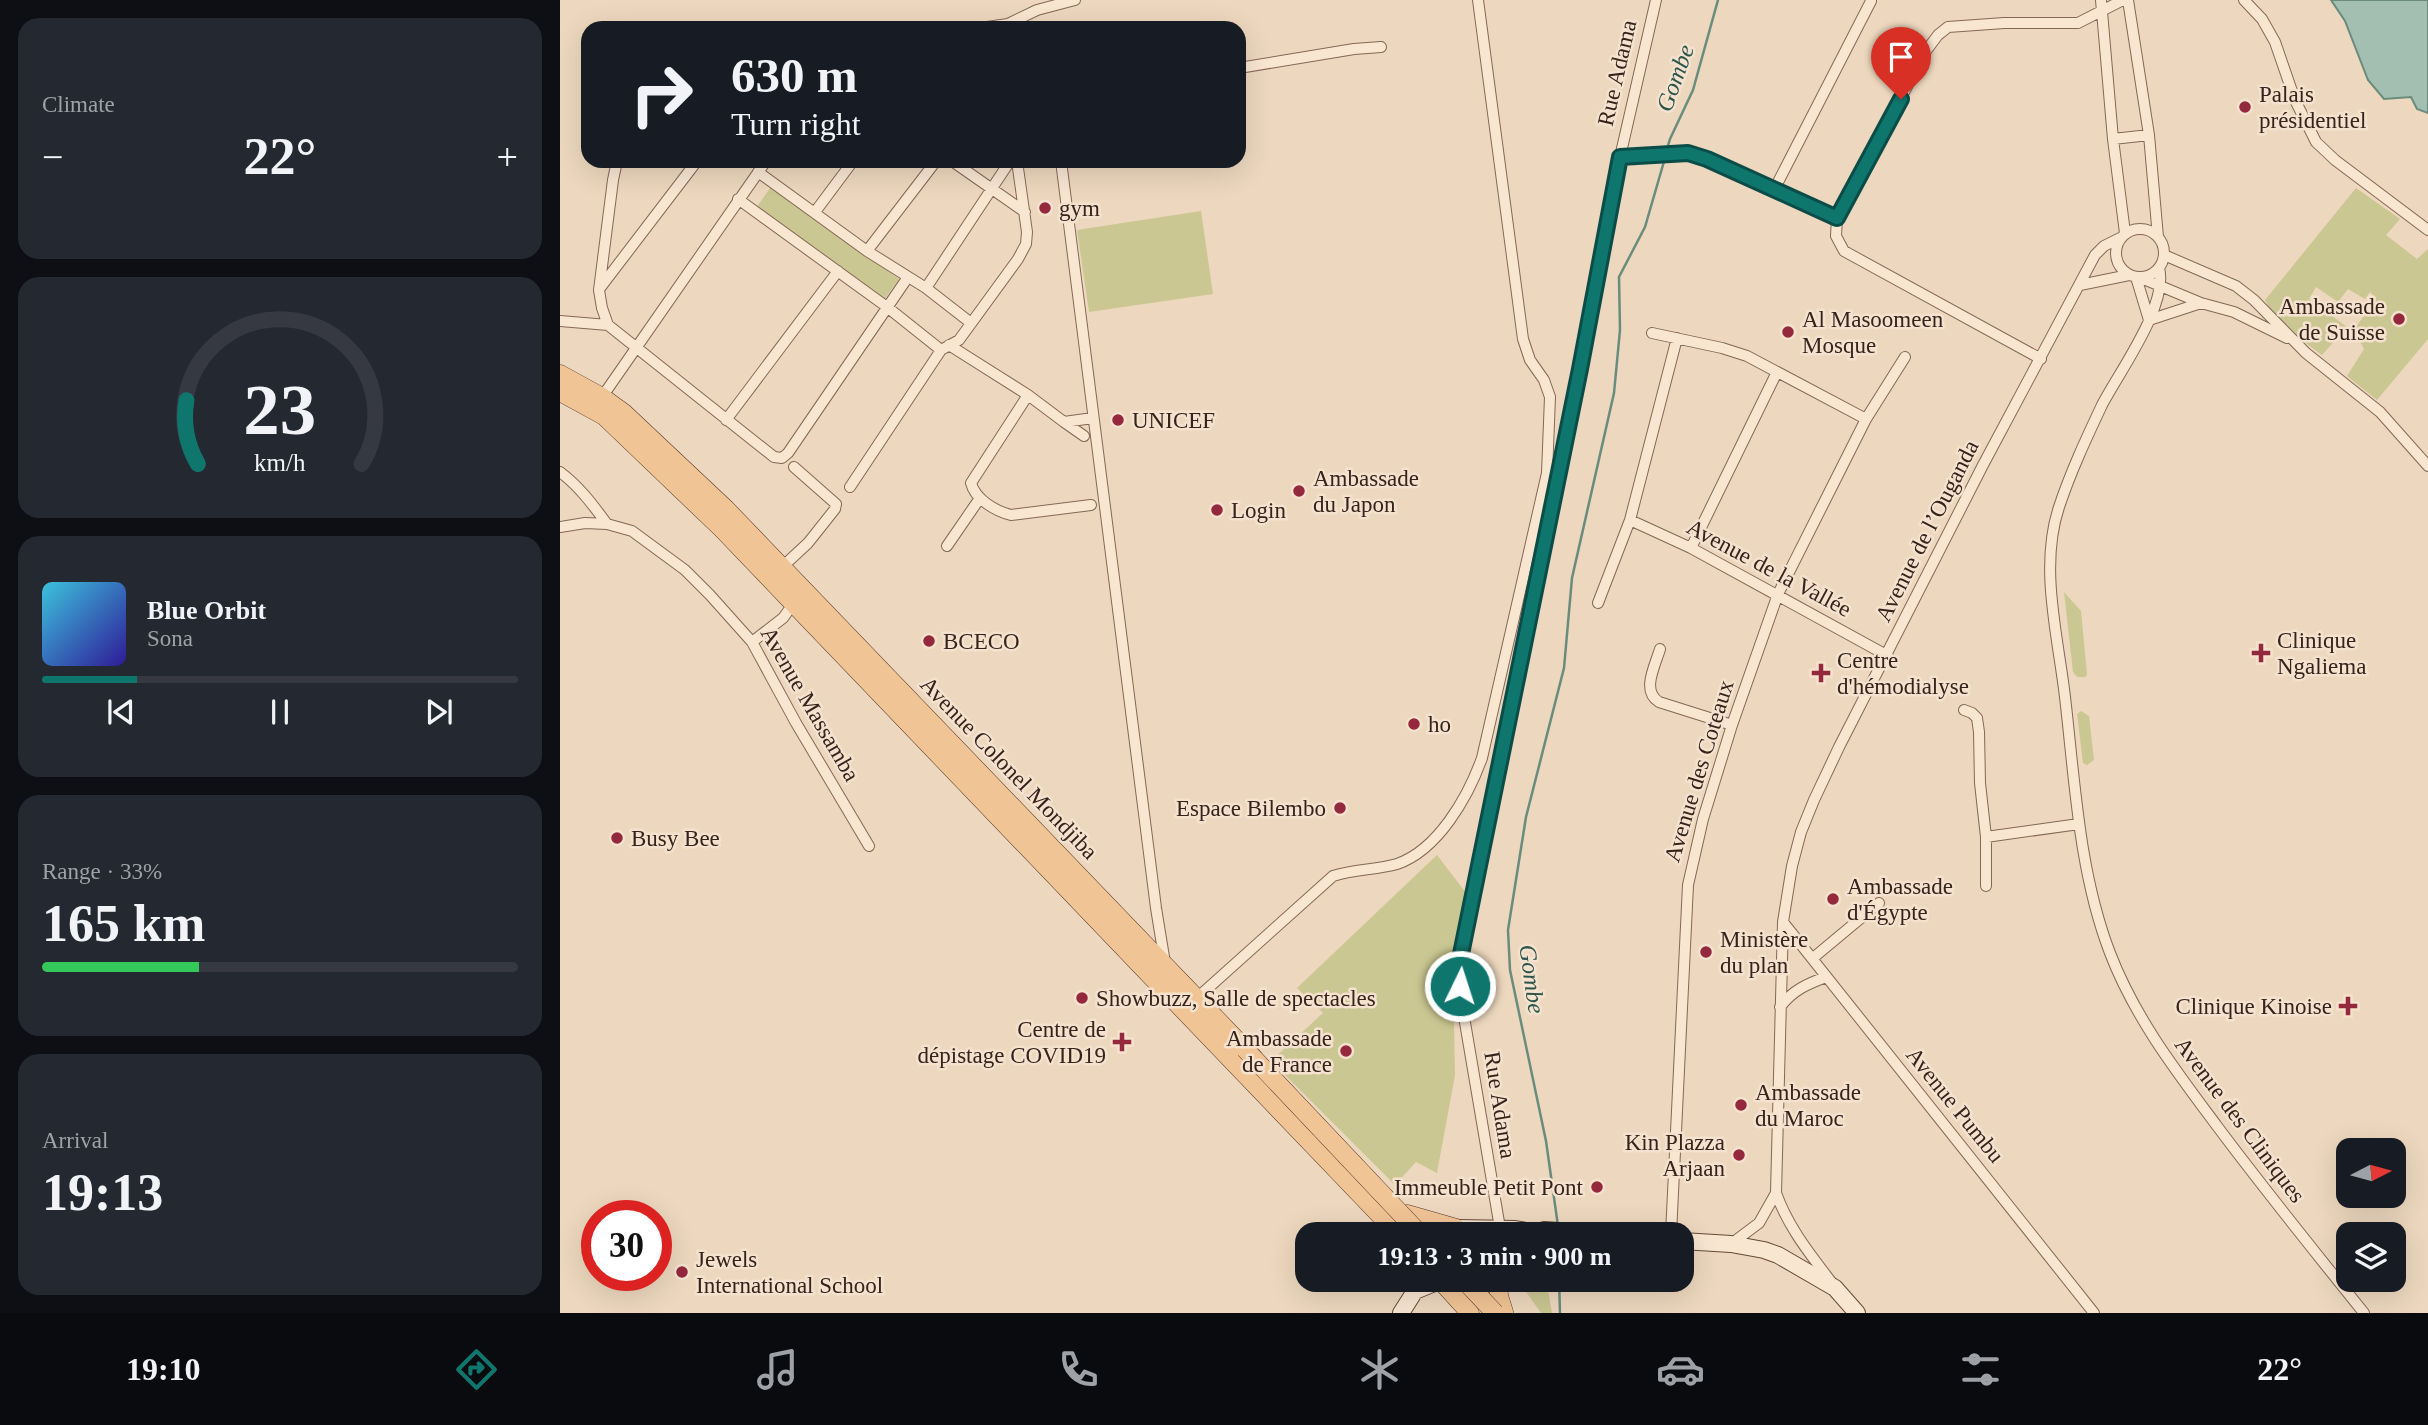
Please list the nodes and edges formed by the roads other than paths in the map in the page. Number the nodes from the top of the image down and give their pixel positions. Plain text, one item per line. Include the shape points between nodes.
1 (1075, 0) edge
2 (1478, 0) edge
3 (1656, 0) edge
4 (2126, 0) edge
5 (2244, 0) edge
6 (1871, 1) edge
7 (2102, 6) edge
8 (1014, 21) edge
9 (1381, 47) dead end
10 (1246, 67) edge
11 (2149, 135) junction
12 (2113, 139) junction
13 (1620, 157) junction
14 (616, 168) edge
15 (692, 168) edge
16 (761, 168) edge
17 (848, 168) edge
18 (931, 168) edge
19 (973, 168) edge
20 (1006, 168) edge
21 (1018, 168) edge
22 (1062, 168) edge
23 (758, 172) junction
24 (992, 189) junction
25 (1774, 190) junction
26 (738, 199) junction
27 (815, 212) junction
28 (1025, 212) junction
29 (1837, 218) junction
30 (2428, 229) edge
31 (2123, 236) junction
32 (2158, 237) junction
33 (867, 250) junction
34 (2164, 254) junction
35 (2159, 268) junction
36 (838, 271) junction
37 (908, 276) junction
38 (2135, 277) junction
39 (2080, 285) junction
40 (2160, 287) junction
41 (926, 288) junction
42 (599, 290) junction
43 (2202, 303) junction
44 (887, 307) junction
45 (2149, 320) junction
46 (560, 321) edge
47 (971, 323) junction
48 (608, 325) junction
49 (1652, 333) dead end
50 (1677, 338) junction
51 (2294, 342) junction
52 (638, 346) junction
53 (945, 348) junction
54 (1905, 356) dead end
55 (2041, 359) junction
56 (1777, 372) junction
57 (560, 374) edge
58 (560, 392) edge
59 (1028, 395) junction
60 (602, 397) junction
61 (1093, 418) junction
62 (1866, 419) junction
63 (726, 420) junction
64 (1064, 422) junction
65 (1084, 436) dead end
66 (2428, 466) edge
67 (794, 467) dead end
68 (560, 472) edge
69 (850, 487) dead end
70 (980, 498) junction
71 (1091, 505) dead end
72 (1630, 520) junction
73 (607, 524) junction
74 (560, 527) edge
75 (947, 546) dead end
76 (1691, 548) junction
77 (776, 573) junction
78 (1778, 594) junction
79 (794, 603) junction
80 (1598, 603) dead end
81 (752, 642) junction
82 (1660, 649) dead end
83 (1888, 656) junction
84 (870, 672) junction
85 (1964, 710) dead end
86 (1732, 725) junction
87 (2079, 824) junction
88 (1986, 837) junction
89 (869, 846) dead end
90 (1986, 886) dead end
91 (1879, 903) dead end
92 (1783, 922) junction
93 (1813, 958) junction
94 (1160, 972) junction
95 (1826, 977) junction
96 (1197, 998) junction
97 (1780, 1007) junction
98 (1239, 1054) junction
99 (1776, 1193) junction
100 (1387, 1222) edge
101 (1409, 1222) edge
102 (1499, 1222) edge
103 (1672, 1222) edge
104 (1694, 1242) edge
105 (1731, 1244) junction
106 (1835, 1288) junction
107 (1412, 1292) edge
108 (1452, 1292) edge
109 (1457, 1292) edge
110 (1482, 1292) edge
111 (1499, 1292) edge
112 (1465, 1308) edge
113 (1401, 1313) edge
114 (1481, 1313) edge
115 (1501, 1313) edge
116 (1857, 1313) edge
117 (2094, 1313) edge
118 (2364, 1313) edge

1 - 8 street
2 - 96 street via 1522,339 1544,380 1551,411 1546,473 1482,758 1471,789 1431,843 1398,863 1333,876
3 - 13 street, Rue Adama
4 - 7 street
4 - 11 street
5 - 30 street via 2275,42 2304,122 2316,142
6 - 25 street
7 - 12 street
7 - 29 street via 2078,23 1948,27 1938,35
9 - 10 street
11 - 12 street
11 - 32 street
12 - 31 street
13 - 25 street via 1688,153
13 - 102 street, Rue Adama via 1459,969
14 - 42 street
15 - 42 street
16 - 23 street
17 - 27 street
18 - 33 street
19 - 24 street
20 - 24 street
21 - 28 street
22 - 61 street
23 - 26 street
23 - 27 street
24 - 28 street
24 - 41 street
25 - 29 street
26 - 36 street
26 - 52 street
27 - 33 street
28 - 47 street via 1026,244
29 - 55 street via 1836,236 1844,251
31 - 32 street via 2142,229
31 - 38 street via 2116,259 2123,271
31 - 39 street, Avenue de l’Ouganda via 2095,255
32 - 34 street
33 - 37 street
34 - 35 street
34 - 51 street via 2236,286
35 - 38 street via 2151,275
35 - 40 street
36 - 44 street
36 - 63 street
37 - 41 street
37 - 44 street
38 - 39 street
38 - 40 street
38 - 45 street
39 - 55 street, Avenue de l’Ouganda
40 - 43 street
40 - 45 street, Avenue des Cliniques
41 - 47 street
42 - 48 street
43 - 45 street
43 - 51 street via 2234,312
44 - 53 street
44 - 63 street via 782,458 774,457
45 - 87 street, Avenue des Cliniques via 2073,465 2057,514 2051,591
46 - 48 street
47 - 53 street via 959,340
48 - 52 street
49 - 50 street
50 - 56 street via 1747,356
50 - 72 street
51 - 66 street via 2380,412
52 - 60 street
52 - 63 street
53 - 59 street
53 - 69 street
54 - 62 street, Avenue des Coteaux
55 - 83 street, Avenue de l’Ouganda
56 - 62 street
56 - 76 street
57 - 60 main road, Avenue Colonel Mondjiba
58 - 77 main road, Avenue Colonel Mondjiba via 618,429
59 - 64 street
59 - 70 street via 971,483
60 - 77 main road, Avenue Colonel Mondjiba via 642,428 726,509
61 - 64 street
61 - 94 street via 1156,908
62 - 78 street, Avenue des Coteaux
64 - 65 street
67 - 77 street via 836,504 808,543
68 - 73 street
70 - 71 street via 1005,513 1019,515
70 - 75 street
72 - 76 street, Avenue de la Vallée
72 - 80 street
73 - 74 street, Avenue Massamba
73 - 81 street, Avenue Massamba via 632,531 685,570
76 - 78 street, Avenue de la Vallée
77 - 79 main road, Avenue Colonel Mondjiba
77 - 84 main road, Avenue Colonel Mondjiba
78 - 83 street, Avenue de la Vallée
78 - 86 street, Avenue des Coteaux
79 - 81 street via 783,618
79 - 84 main road, Avenue Colonel Mondjiba
81 - 89 street, Avenue Massamba
82 - 86 street via 1649,690 1652,698
83 - 92 street, Avenue de l’Ouganda via 1814,800 1792,866
84 - 94 main road, Avenue Colonel Mondjiba
85 - 88 street via 1972,713 1978,724
86 - 103 street, Avenue des Coteaux via 1688,885
87 - 88 street
87 - 118 street, Avenue des Cliniques via 2111,955 2147,1029 2266,1192
88 - 90 street
91 - 93 street
92 - 93 street, Avenue Pumbu
92 - 97 street, Avenue de l’Ouganda
93 - 95 street, Avenue Pumbu
94 - 96 main road, Avenue Colonel Mondjiba
94 - 98 main road, Avenue Colonel Mondjiba
95 - 97 street via 1798,988
95 - 117 street, Avenue Pumbu
96 - 98 main road, Avenue Colonel Mondjiba
97 - 99 street, Avenue de l’Ouganda
98 - 100 main road, Avenue Colonel Mondjiba
98 - 101 main road, bridge
99 - 105 street, Avenue de l’Ouganda via 1759,1223
99 - 106 street, Avenue de l’Ouganda via 1801,1242
104 - 105 main road
105 - 106 main road via 1778,1255
106 - 116 main road
107 - 113 main road
108 - 112 main road
109 - 114 main road
110 - 115 main road, bridge
111 - 115 main road

